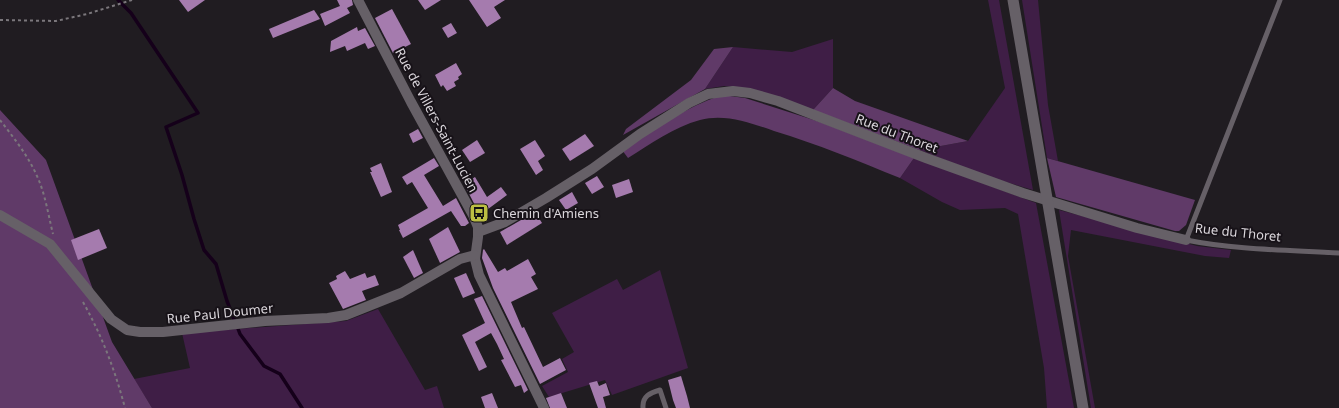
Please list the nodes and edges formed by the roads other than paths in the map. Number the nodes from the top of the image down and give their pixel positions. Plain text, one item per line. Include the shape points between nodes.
1 (358, 0) edge
2 (1007, 0) edge
3 (1013, 0) edge
4 (1017, 0) edge
5 (1280, 0) edge
6 (1020, 45) junction
7 (0, 214) edge
8 (478, 232) junction
9 (1186, 240) junction
10 (1339, 253) edge
11 (475, 255) junction
12 (544, 408) edge
13 (643, 408) edge
14 (666, 408) edge
15 (1083, 408) edge

1 - 8 street, Rue de Villers-Saint-Lucien via 471,210
2 - 6 main road
3 - 6 main road
4 - 6 main road
5 - 9 lane
6 - 15 main road
7 - 11 street, Rue Paul Doumer via 50,244 112,319 127,330 140,332 346,315 401,293 460,259
8 - 9 street, Rue du Thoret via 505,222 588,172 630,140 688,102 708,94 733,91 750,93 791,106 1023,193 1126,225
8 - 11 street, Rue de Villers-Saint-Lucien
9 - 10 lane, Rue du Thoret via 1245,248
11 - 12 street, Rue de Villers-Saint-Lucien via 479,275
13 - 14 lane via 642,402 646,395 660,390

